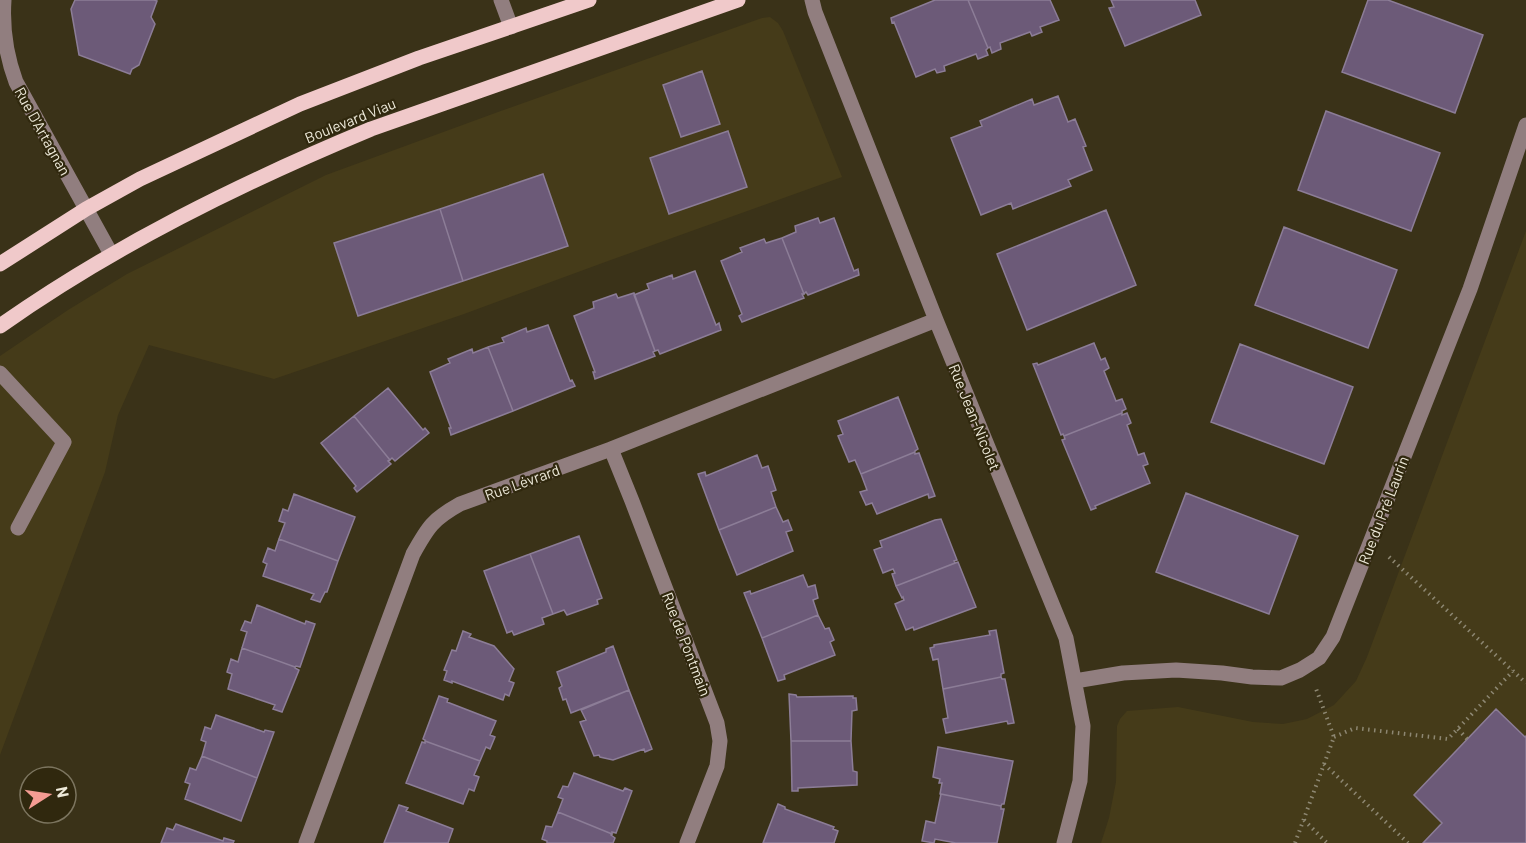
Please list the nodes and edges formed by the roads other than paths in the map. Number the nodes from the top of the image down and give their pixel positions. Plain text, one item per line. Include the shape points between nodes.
1 (4, 0) edge
2 (501, 0) edge
3 (589, 0) edge
4 (738, 0) edge
5 (812, 0) edge
6 (511, 27) junction
7 (1526, 125) edge
8 (86, 209) junction
9 (111, 254) junction
10 (0, 264) edge
11 (936, 320) junction
12 (0, 326) edge
13 (0, 373) edge
14 (611, 449) junction
15 (18, 528) dead end
16 (1075, 681) junction
17 (306, 843) edge
18 (687, 843) edge
19 (1064, 843) edge

1 - 8 street, Rue D'Artagnan via 9,65
2 - 6 street
3 - 6 main road
4 - 9 main road, Boulevard Viau via 371,129 235,189
5 - 11 street, Rue Jean-Nicolet
6 - 8 main road via 300,104 140,179
7 - 16 street, Rue du Pré Laurin via 1470,289 1333,637 1319,658 1281,678 1176,670
8 - 9 street, Rue D'Artagnan
8 - 10 main road
9 - 12 main road, Boulevard Viau
11 - 14 street, Rue Lévrard
11 - 16 street, Rue Jean-Nicolet via 1066,638
13 - 15 street via 64,442
14 - 17 street, Rue Lévrard via 460,504 440,515 425,532 413,554
14 - 18 street, Rue de Pontmain via 717,723 717,766
16 - 19 street, Rue Jean-Nicolet via 1083,726 1080,781

